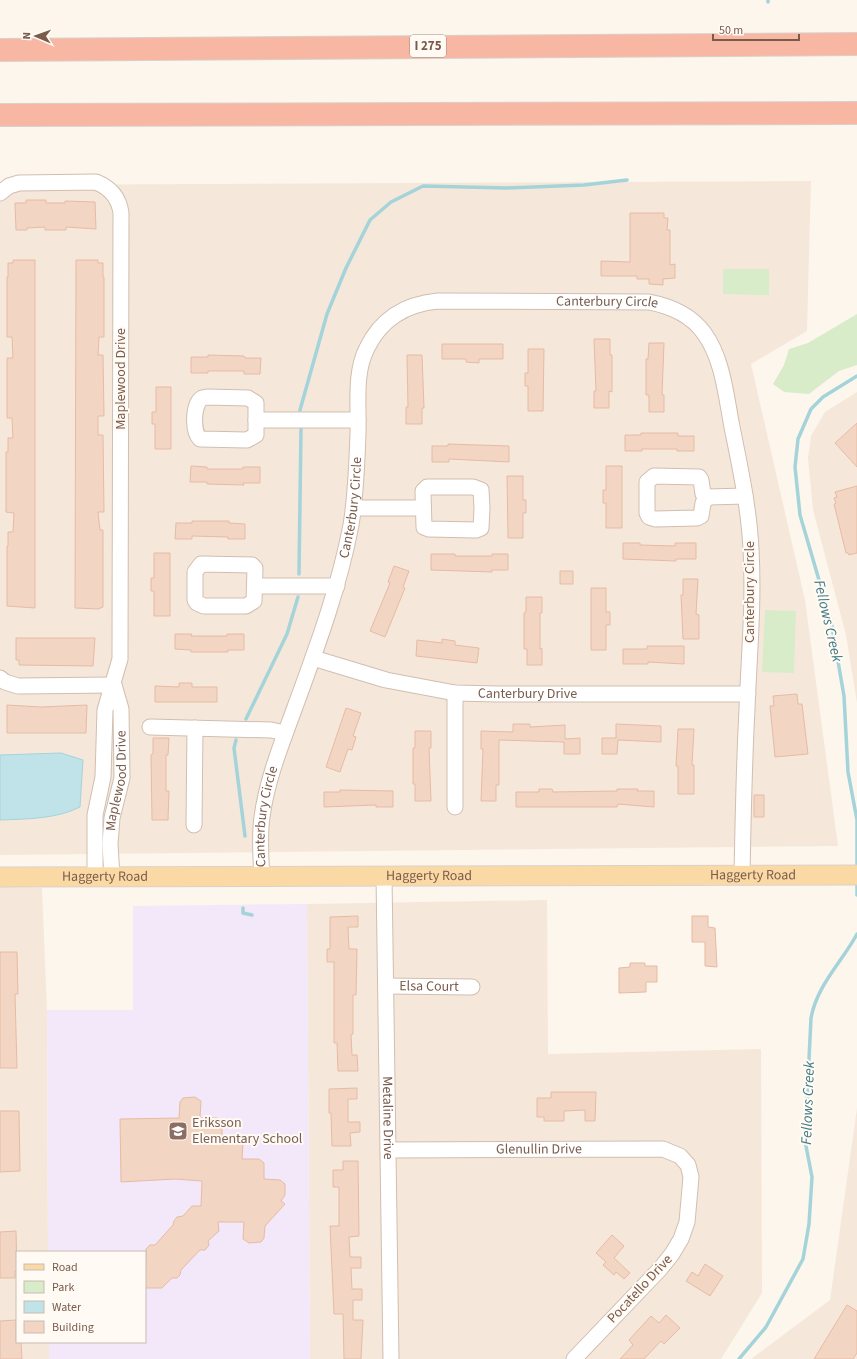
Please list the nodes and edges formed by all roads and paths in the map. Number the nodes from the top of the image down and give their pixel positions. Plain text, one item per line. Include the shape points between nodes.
1 (857, 44) edge
2 (0, 50) edge
3 (857, 113) edge
4 (0, 115) edge
5 (0, 193) edge
6 (256, 420) junction
7 (358, 420) junction
8 (745, 496) junction
9 (708, 497) dead end
10 (354, 508) junction
11 (422, 508) junction
12 (255, 586) junction
13 (337, 586) junction
14 (313, 658) junction
15 (0, 678) edge
16 (114, 685) junction
17 (455, 693) junction
18 (748, 694) junction
19 (150, 727) dead end
20 (194, 728) junction
21 (286, 733) junction
22 (455, 807) dead end
23 (194, 825) dead end
24 (857, 875) edge
25 (384, 876) junction
26 (742, 876) junction
27 (0, 877) edge
28 (103, 877) junction
29 (262, 878) junction
30 (386, 986) junction
31 (472, 987) dead end
32 (388, 1150) junction
33 (685, 1162) joint
34 (391, 1359) edge
35 (574, 1359) edge

1 - 2 highway, I 275
3 - 4 highway
5 - 16 street, Maplewood Drive via 9,186 19,183 96,182 109,189 120,204 120,659
6 - 6 street via 256,403 248,398 202,398 196,405 196,431 200,439 253,439 256,436
6 - 7 street
7 - 8 street, Canterbury Circle via 359,375 363,357 380,327 406,308 438,301 661,304 694,323 703,332 715,352
7 - 10 street, Canterbury Circle
8 - 9 street
8 - 18 street, Canterbury Circle via 752,582
10 - 11 street
10 - 13 street, Canterbury Circle
11 - 11 street via 423,491 427,487 473,487 482,492 481,528 427,528 422,523
12 - 12 street via 255,568 248,564 201,564 195,572 195,600 200,605 246,606 254,601
12 - 13 street
13 - 14 street, Canterbury Circle
14 - 17 street, Canterbury Drive via 386,680
14 - 21 street, Canterbury Circle
15 - 16 street via 18,686
16 - 28 street, Maplewood Drive via 121,710 122,778 112,818
17 - 18 street, Canterbury Drive
17 - 22 street
18 - 26 street, Canterbury Circle
19 - 20 street
20 - 21 street via 271,730
20 - 23 street
21 - 29 street, Canterbury Circle via 268,786 261,819
24 - 26 main road, Haggerty Road
25 - 26 main road, Haggerty Road
25 - 29 main road, Haggerty Road
25 - 30 street, Metaline Drive
27 - 28 main road, Haggerty Road
28 - 29 main road, Haggerty Road
30 - 31 street, Elsa Court
30 - 32 street, Metaline Drive
32 - 33 street, Glenullin Drive via 663,1150 674,1153
32 - 34 street, Metaline Drive
33 - 35 street, Pocatello Drive via 691,1177 689,1208 681,1239 660,1269

